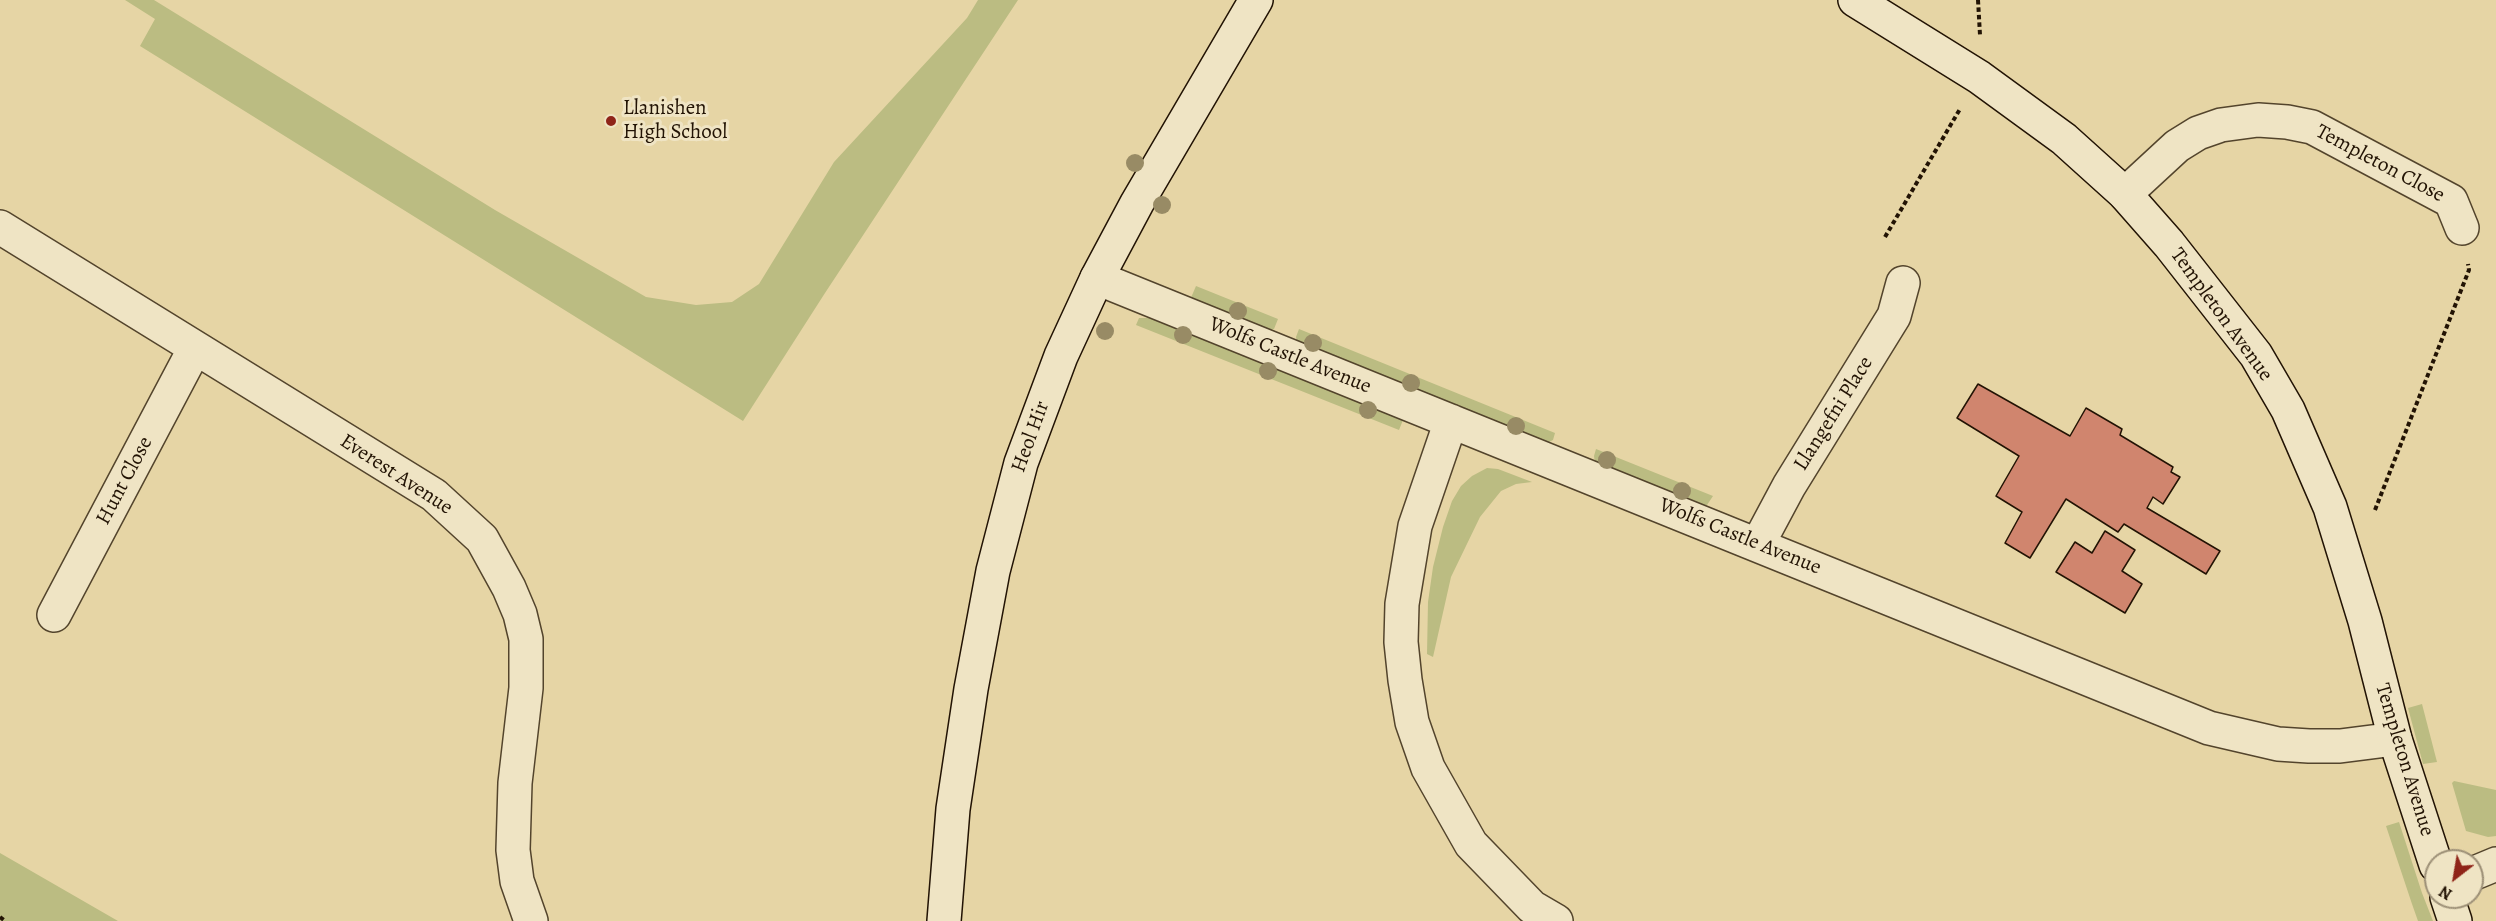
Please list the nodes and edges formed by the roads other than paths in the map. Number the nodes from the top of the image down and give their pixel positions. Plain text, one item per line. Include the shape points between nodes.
1 (1256, 0) edge
2 (1856, 0) edge
3 (2125, 194) junction
4 (0, 227) edge
5 (2462, 228) road end
6 (1097, 278) junction
7 (1903, 283) dead end
8 (195, 348) junction
9 (1451, 421) junction
10 (1758, 544) junction
11 (54, 615) dead end
12 (2395, 740) junction
13 (2431, 849) edge
14 (531, 921) edge
15 (944, 921) edge
16 (1556, 921) edge

1 - 6 street, Heol Hir
2 - 3 street, Templeton Avenue via 1979,77 2056,133
3 - 5 street, Templeton Close via 2177,146 2198,133 2258,120 2287,122 2312,127 2451,201
3 - 12 street, Templeton Avenue via 2224,312 2256,355 2288,410 2330,507 2365,621
4 - 8 street, Everest Avenue
6 - 9 street, Wolfs Castle Avenue
6 - 15 street, Heol Hir via 1061,356 1008,507 962,743
7 - 10 street, Llangefni Place via 1894,316 1789,486
8 - 11 street, Hunt Close
8 - 14 street, Everest Avenue via 434,495 482,539 496,562 520,614 526,639 526,688 513,804 513,850 517,881
9 - 10 street, Wolfs Castle Avenue
9 - 16 street via 1415,526 1402,604 1401,642 1412,722 1428,768 1471,844 1532,907
10 - 12 street, Wolfs Castle Avenue via 2209,728 2278,744 2309,746
12 - 13 street, Templeton Avenue

